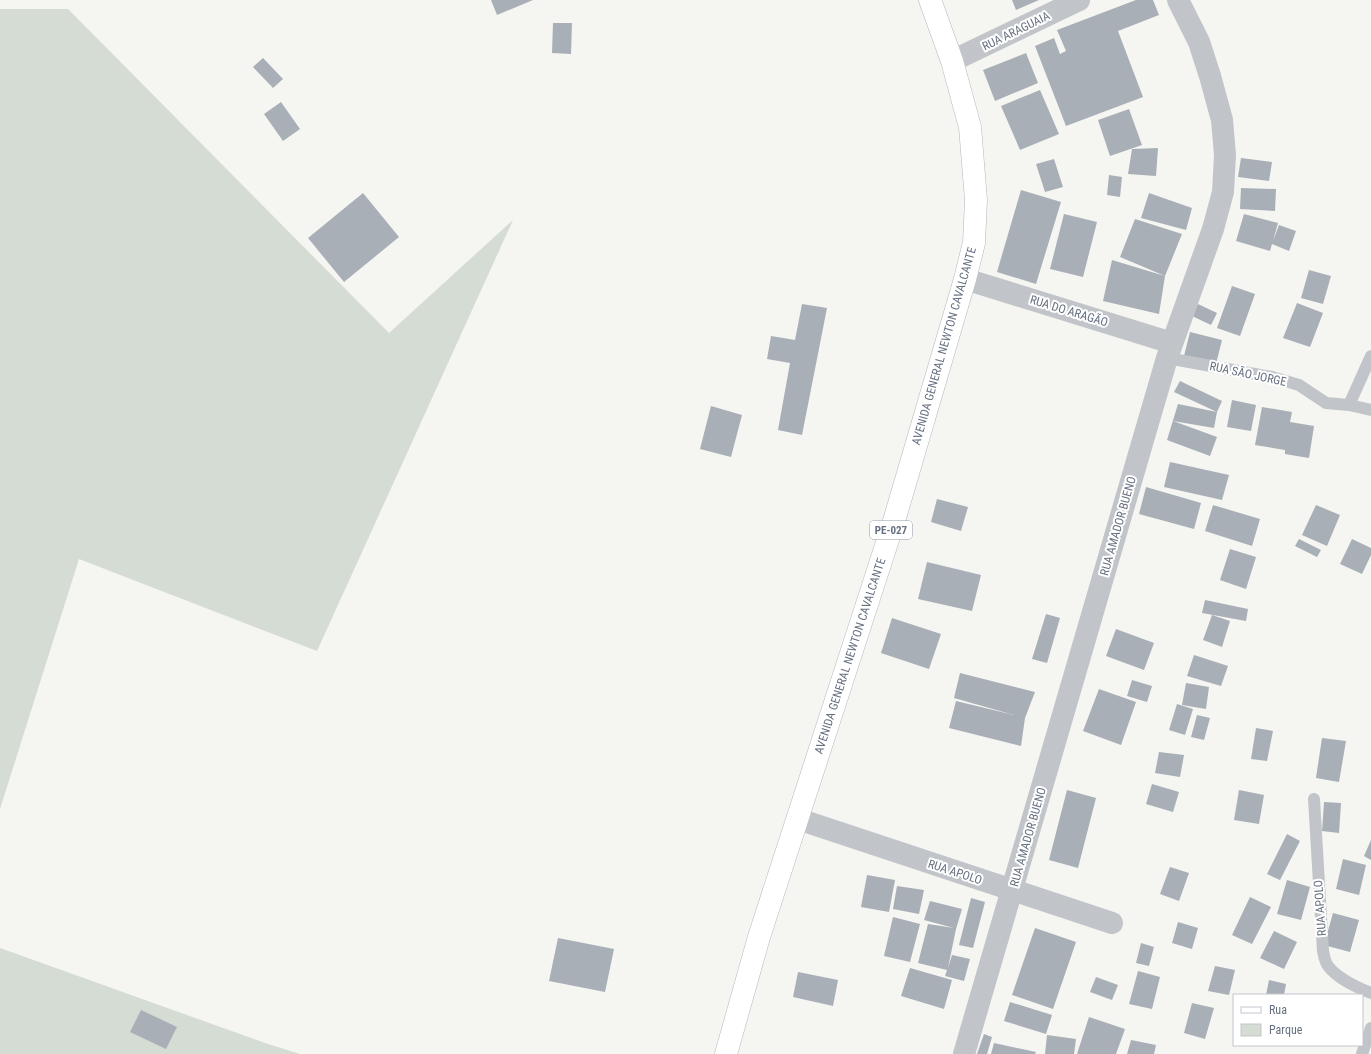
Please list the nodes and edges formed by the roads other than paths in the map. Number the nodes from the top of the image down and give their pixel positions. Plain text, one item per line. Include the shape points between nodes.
1 (930, 0) edge
2 (1079, 0) edge
3 (1178, 0) edge
4 (952, 61) junction
5 (965, 279) junction
6 (1170, 351) junction
7 (1371, 356) edge
8 (1349, 405) junction
9 (1371, 410) edge
10 (1314, 799) dead end
11 (798, 820) junction
12 (1012, 891) junction
13 (1112, 923) dead end
14 (1370, 989) edge
15 (1371, 1028) edge
16 (726, 1054) edge
17 (964, 1054) edge
18 (1362, 1054) edge

1 - 4 main road, AVENIDA GENERAL NEWTON CAVALCANTE / PE-027
2 - 4 street, RUA ARAGUAIA
3 - 6 street, RUA AMADOR BUENO via 1199,42 1210,76 1222,120 1225,155 1223,192 1213,229
4 - 5 main road, AVENIDA GENERAL NEWTON CAVALCANTE / PE-027 via 970,127 975,176 974,243
5 - 6 street, RUA DO ARAGÃO
5 - 11 main road, AVENIDA GENERAL NEWTON CAVALCANTE / PE-027 via 894,522
6 - 8 lane, RUA SÃO JORGE via 1299,386 1326,403
6 - 12 street, RUA AMADOR BUENO
7 - 8 lane
8 - 9 lane, RUA SÃO JORGE
10 - 14 lane, RUA APOLO via 1323,951 1327,964 1336,975 1351,984
11 - 12 street, RUA APOLO
11 - 16 main road, AVENIDA GENERAL NEWTON CAVALCANTE / PE-027 via 759,937
12 - 13 street, RUA APOLO
12 - 17 street, RUA AMADOR BUENO
15 - 18 lane

